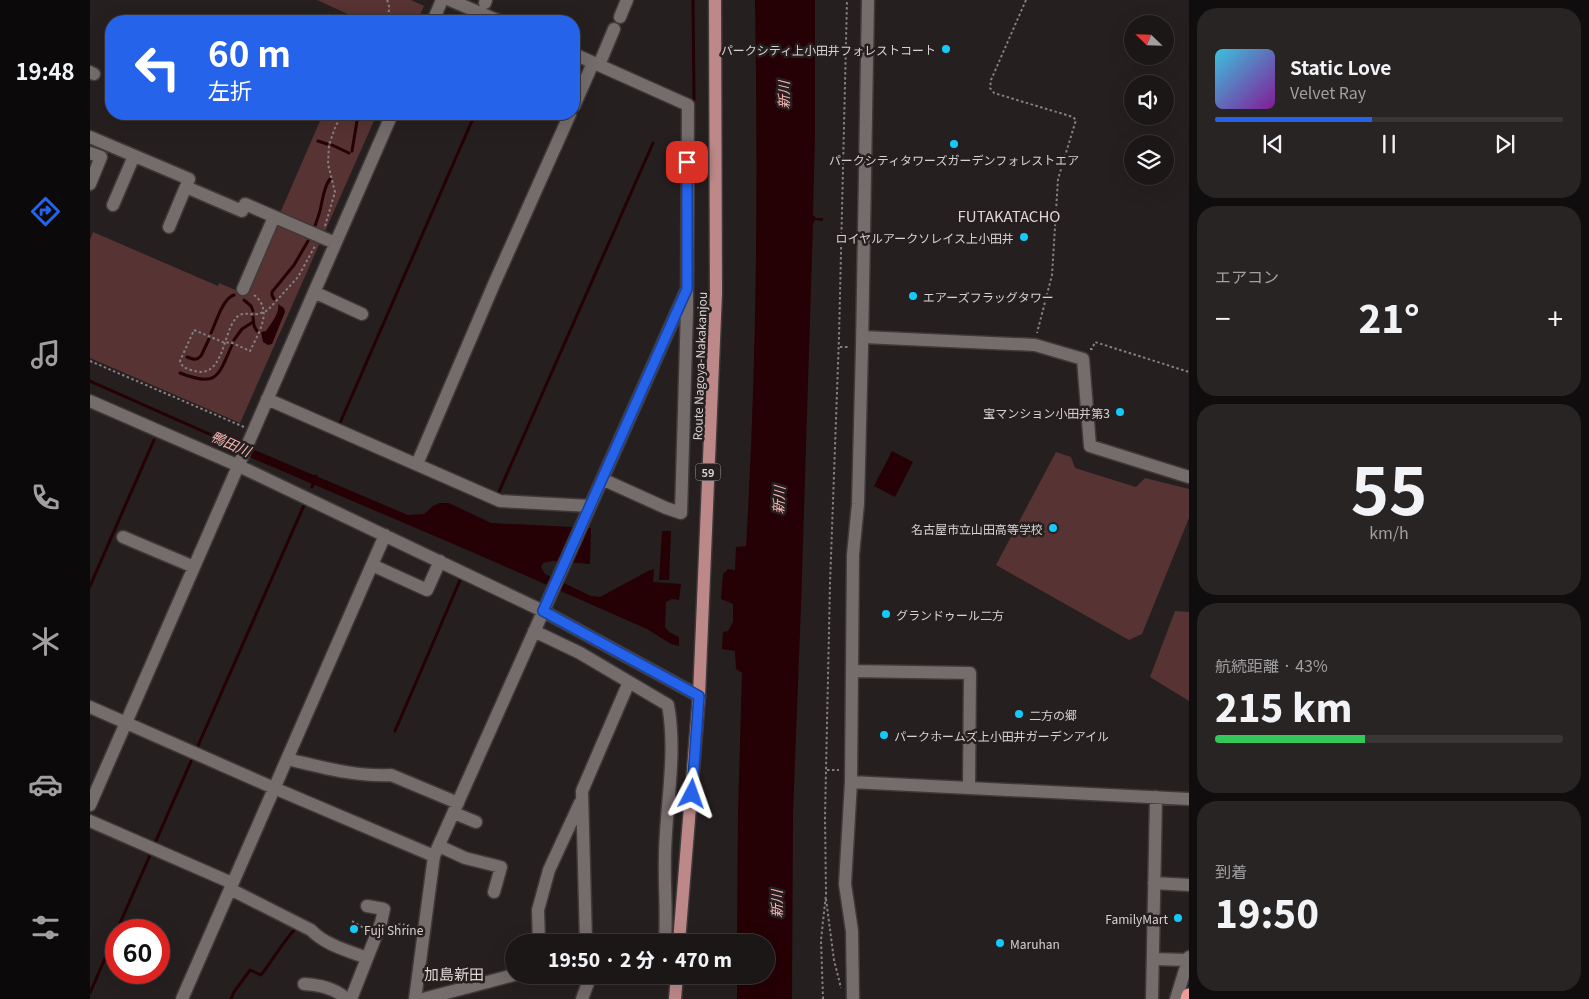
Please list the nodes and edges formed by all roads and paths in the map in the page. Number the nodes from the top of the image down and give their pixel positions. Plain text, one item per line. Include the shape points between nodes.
1 (387, 0) edge
2 (442, 0) edge
3 (450, 0) edge
4 (627, 0) edge
5 (715, 0) edge
6 (847, 0) edge
7 (868, 0) edge
8 (1026, 0) edge
9 (388, 15) edge
10 (436, 15) edge
11 (485, 15) edge
12 (620, 17) dead end
13 (614, 29) dead end
14 (580, 57) edge
15 (596, 64) junction
16 (580, 95) edge
17 (389, 120) edge
18 (567, 120) edge
19 (90, 137) edge
20 (90, 152) edge
21 (134, 156) junction
22 (90, 184) edge
23 (186, 187) junction
24 (113, 205) dead end
25 (274, 217) junction
26 (169, 227) dead end
27 (335, 243) junction
28 (243, 289) joint
29 (687, 289) junction
30 (314, 292) junction
31 (362, 314) dead end
32 (863, 338) junction
33 (225, 343) junction
34 (1035, 344) junction
35 (1084, 347) dead end
36 (90, 361) edge
37 (1189, 372) edge
38 (267, 399) junction
39 (90, 400) edge
40 (252, 434) junction
41 (241, 462) junction
42 (417, 464) junction
43 (1189, 477) edge
44 (602, 479) junction
45 (588, 511) junction
46 (385, 535) junction
47 (123, 537) dead end
48 (440, 561) junction
49 (372, 566) junction
50 (194, 568) junction
51 (543, 611) junction
52 (534, 632) junction
53 (852, 672) junction
54 (630, 682) junction
55 (699, 696) junction
56 (90, 707) edge
57 (126, 723) junction
58 (287, 759) junction
59 (851, 782) junction
60 (274, 788) junction
61 (969, 788) junction
62 (1156, 797) junction
63 (1189, 799) edge
64 (582, 800) junction
65 (90, 805) edge
66 (456, 808) junction
67 (90, 821) edge
68 (476, 822) dead end
69 (437, 851) junction
70 (1154, 883) junction
71 (1189, 885) edge
72 (231, 886) junction
73 (494, 892) dead end
74 (826, 894) junction
75 (367, 906) dead end
76 (382, 918) junction
77 (352, 921) dead end
78 (425, 926) junction
79 (364, 928) dead end
80 (539, 934) edge
81 (586, 934) edge
82 (665, 934) edge
83 (680, 934) edge
84 (367, 958) junction
85 (1189, 958) edge
86 (1153, 959) junction
87 (505, 977) edge
88 (304, 984) dead end
89 (588, 984) edge
90 (676, 984) edge
91 (841, 991) dead end
92 (182, 999) edge
93 (349, 999) edge
94 (415, 999) edge
95 (423, 999) edge
96 (582, 999) edge
97 (675, 999) edge
98 (823, 999) edge
99 (853, 999) edge
100 (1152, 999) edge
101 (1176, 999) edge

1 - 9 path via 390,9
2 - 10 street
3 - 11 street
4 - 12 street
5 - 55 main road, Route Nagoya-Nakakanjou / 59 via 716,293
6 - 74 path via 830,593
7 - 32 street
8 - 34 path via 990,88 1076,120 1058,179 1052,275
13 - 15 street
14 - 15 street
15 - 16 street
15 - 29 street via 688,105
17 - 27 street
18 - 42 street
19 - 21 street
20 - 22 street via 101,157
21 - 23 street via 189,179
21 - 24 street
23 - 25 street via 242,212 245,204
23 - 26 street
25 - 27 street
25 - 28 street
27 - 30 street
28 - 33 path via 261,301 264,321 250,351
29 - 44 street
29 - 44 street via 681,513
30 - 31 street
30 - 38 street
32 - 34 street
32 - 53 street via 858,504 853,555
33 - 33 path via 217,362 208,370 197,372 181,364 194,330
34 - 43 street via 1083,359 1090,446
35 - 37 path via 1092,349 1095,342
36 - 40 path
38 - 40 street
38 - 42 street
39 - 41 street
40 - 41 street
41 - 46 street
41 - 50 street
42 - 45 street via 500,501
44 - 45 street
45 - 51 street
46 - 48 street
46 - 49 street
47 - 50 street
48 - 49 street via 427,590
48 - 51 street
49 - 58 street
50 - 57 street
51 - 52 street
51 - 55 street
52 - 54 street via 580,653
52 - 66 street
53 - 59 street
53 - 61 street via 970,673
54 - 64 street via 582,790
54 - 82 street via 668,705 672,726 665,853
55 - 83 main road, Route Nagoya-Nakakanjou / 59
56 - 57 street
57 - 60 street
57 - 65 street
58 - 60 street
58 - 66 street via 333,770 391,775
59 - 61 street
59 - 99 street via 845,884 852,931
60 - 69 street
60 - 72 street
61 - 62 street
62 - 63 street
62 - 70 street
64 - 80 street via 549,870 538,910
64 - 81 street
66 - 68 street
66 - 69 street
67 - 72 street
69 - 73 street via 501,867
69 - 78 street
70 - 71 street
70 - 86 street
72 - 84 street via 315,935
72 - 92 street
74 - 91 path
74 - 98 path via 821,940
75 - 76 street via 384,909
76 - 78 path
76 - 84 street
77 - 79 path
78 - 94 street
84 - 93 street
85 - 86 street
85 - 101 street
86 - 100 street
87 - 95 street
88 - 93 street via 322,986
89 - 96 street
90 - 97 main road

